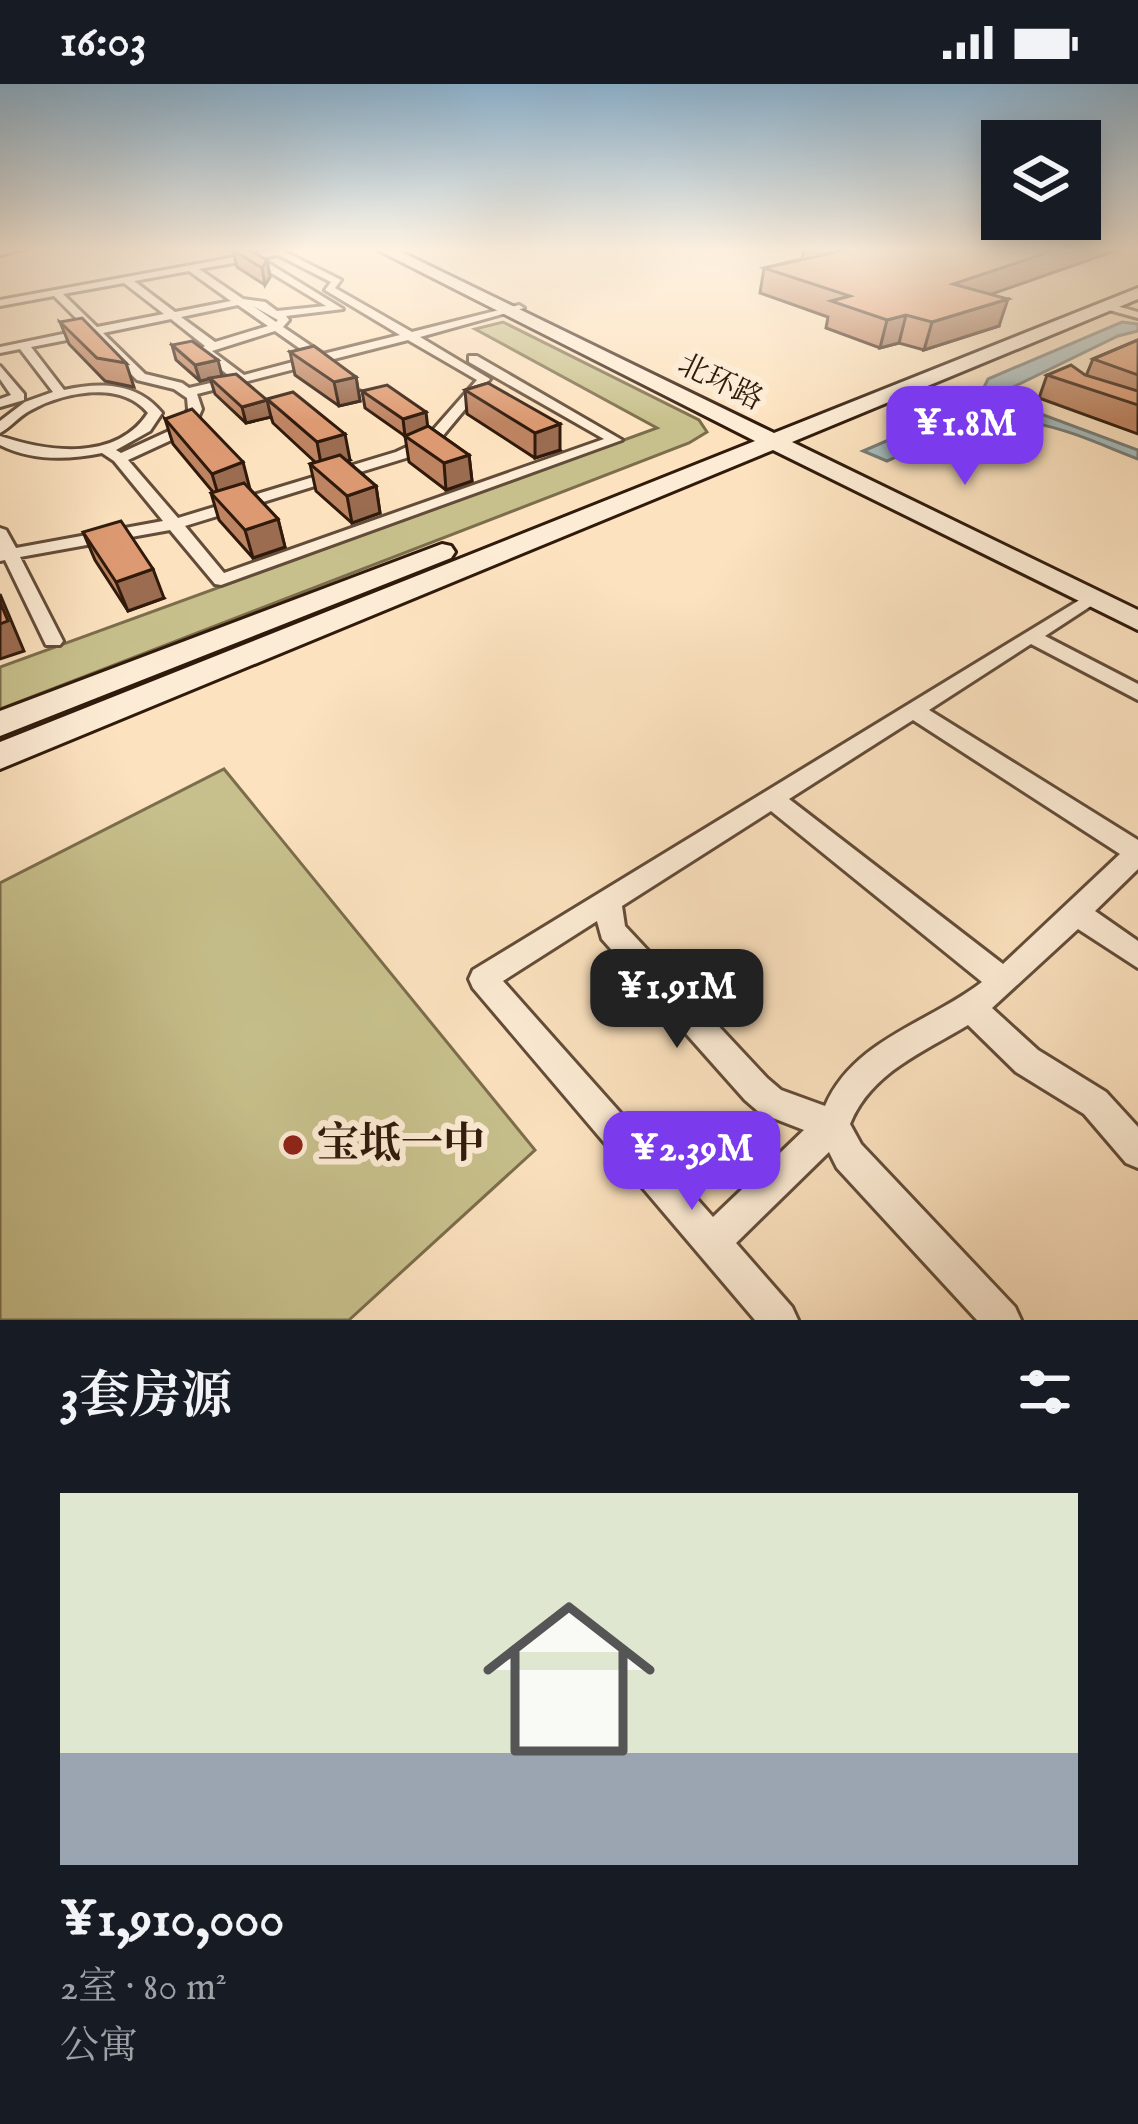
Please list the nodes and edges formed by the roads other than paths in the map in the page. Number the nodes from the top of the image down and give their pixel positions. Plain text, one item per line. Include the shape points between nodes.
1 (69, 306) edge
2 (158, 306) edge
3 (220, 306) edge
4 (262, 306) edge
5 (333, 306) edge
6 (355, 306) edge
7 (507, 306) edge
8 (508, 306) edge
9 (1098, 306) edge
10 (1106, 307) joint
11 (337, 308) junction
12 (514, 309) junction
13 (170, 315) junction
14 (1138, 315) edge
15 (276, 321) junction
16 (93, 330) junction
17 (406, 339) junction
18 (23, 345) junction
19 (213, 346) junction
20 (0, 350) edge
21 (322, 358) junction
22 (0, 370) edge
23 (242, 379) junction
24 (190, 392) junction
25 (61, 395) junction
26 (0, 404) edge
27 (0, 429) edge
28 (771, 434) junction
29 (0, 441) edge
30 (112, 453) junction
31 (174, 524) junction
32 (0, 533) edge
33 (4, 555) edge
34 (1091, 598) junction
35 (1138, 604) edge
36 (1138, 621) edge
37 (1031, 636) junction
38 (52, 641) dead end
39 (1138, 693) edge
40 (914, 710) junction
41 (0, 724) edge
42 (0, 756) edge
43 (772, 799) junction
44 (608, 901) junction
45 (1075, 912) junction
46 (1138, 956) edge
47 (1003, 980) junction
48 (971, 1008) junction
49 (832, 1126) junction
50 (1138, 1151) edge
51 (712, 1243) junction
52 (779, 1320) edge
53 (1002, 1320) edge

1 - 16 street
2 - 13 street
3 - 13 street
4 - 15 street
5 - 11 street
6 - 17 street
7 - 12 main road, 北环路
8 - 12 main road, 北环路
9 - 28 main road
10 - 14 street
10 - 28 main road
11 - 15 street
11 - 17 street
12 - 17 street
12 - 28 main road, 北环路
13 - 16 street
13 - 19 street
15 - 19 street
15 - 21 street
16 - 18 street
16 - 24 street via 141,377
17 - 21 street
17 - 31 street via 484,380 431,441
17 - 31 street via 434,336 615,440 221,580
18 - 20 street
18 - 25 street
19 - 23 street via 204,351
21 - 23 street
22 - 26 street via 19,397
23 - 24 street
24 - 30 street via 195,410 188,427
25 - 27 street via 15,412
25 - 30 street via 112,388 148,400 150,426
28 - 34 main road
28 - 35 main road
28 - 41 main road
28 - 42 main road
29 - 30 street via 32,453
30 - 31 street
31 - 33 street
32 - 33 street
33 - 38 street
34 - 36 main road
34 - 37 street
37 - 39 street
37 - 40 street
40 - 43 street
40 - 45 street via 1138,853
43 - 44 street
43 - 47 street
44 - 49 street via 612,931 755,1089
44 - 51 street via 484,979
45 - 46 street
45 - 47 street
47 - 48 street
48 - 49 street via 881,1057 842,1094
48 - 50 street via 1027,1061 1095,1103
49 - 51 street
49 - 53 street via 849,1156
51 - 52 street

